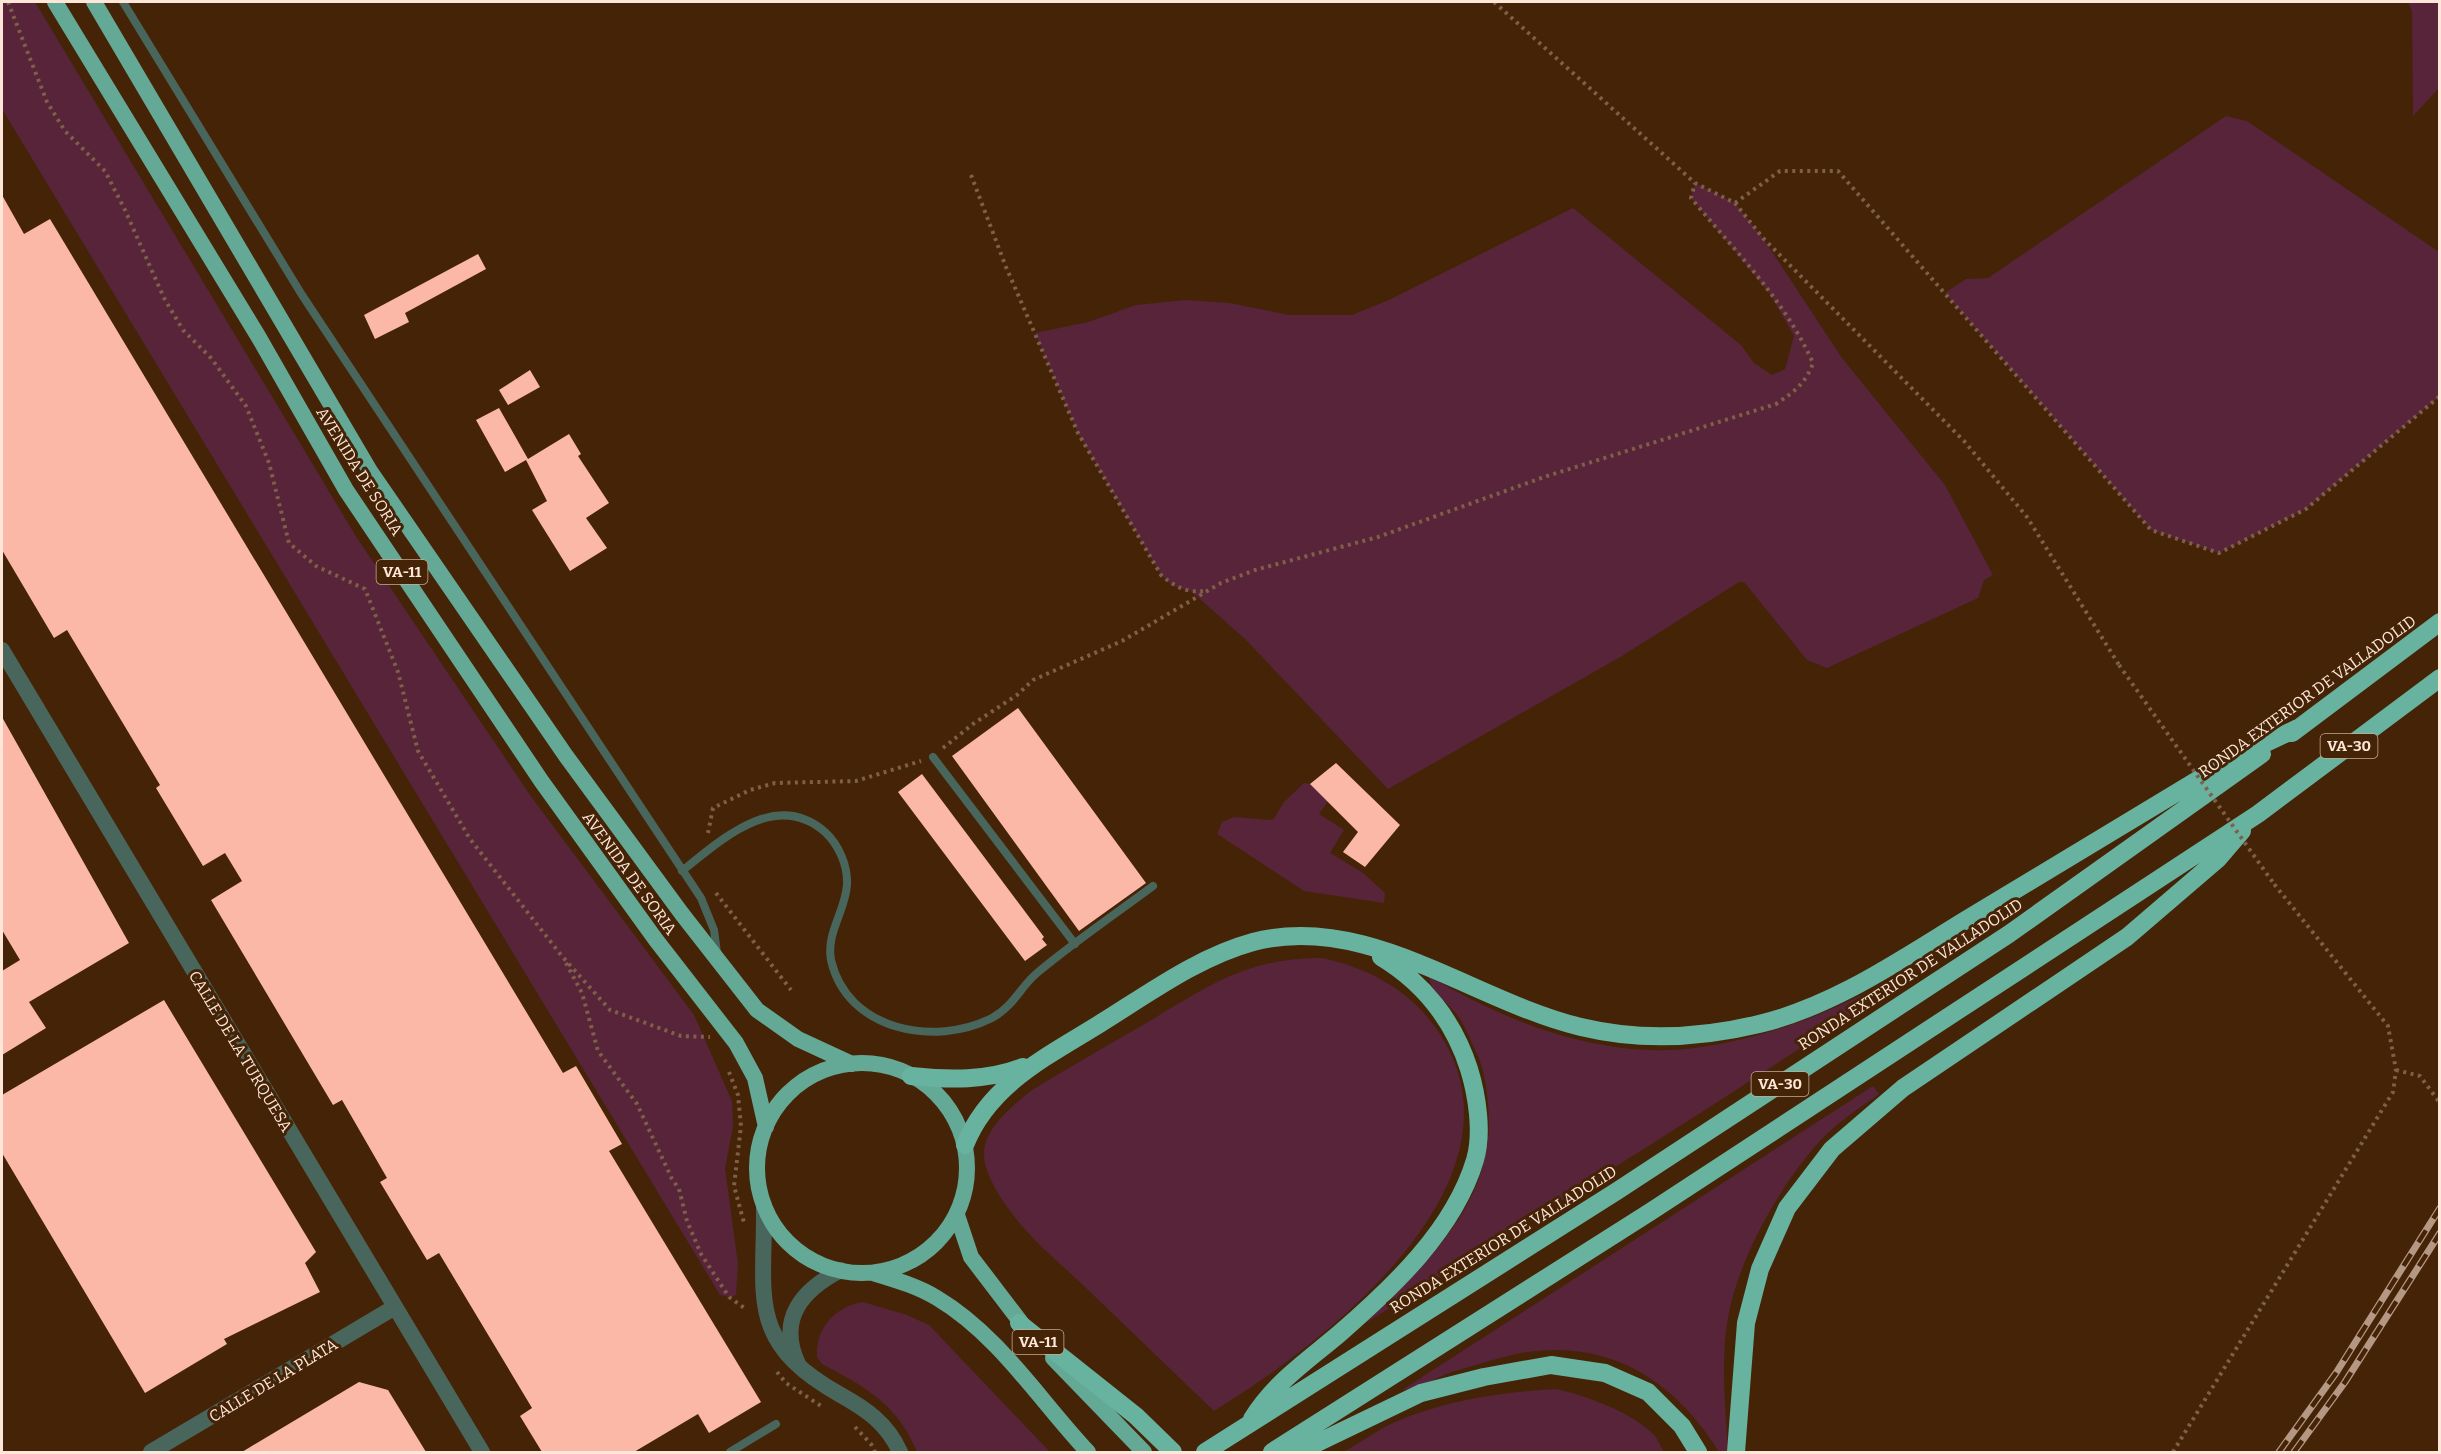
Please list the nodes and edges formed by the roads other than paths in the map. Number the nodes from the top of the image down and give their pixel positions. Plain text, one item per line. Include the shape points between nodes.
1 (56, 2) edge
2 (94, 2) edge
3 (123, 2) edge
4 (2439, 622) edge
5 (2, 650) edge
6 (2439, 678) edge
7 (2300, 727) junction
8 (933, 757) road end
9 (2258, 814) junction
10 (682, 871) junction
11 (1153, 886) dead end
12 (1347, 941) junction
13 (1075, 944) junction
14 (717, 960) junction
15 (1038, 1062) junction
16 (852, 1064) junction
17 (911, 1076) junction
18 (766, 1127) junction
19 (964, 1145) junction
20 (764, 1205) junction
21 (957, 1215) junction
22 (841, 1270) junction
23 (870, 1272) junction
24 (395, 1307) junction
25 (1019, 1323) junction
26 (801, 1370) junction
27 (776, 1424) dead end
28 (1249, 1424) junction
29 (151, 1452) edge
30 (482, 1452) edge
31 (730, 1452) edge
32 (900, 1452) edge
33 (1088, 1452) edge
34 (1144, 1452) edge
35 (1173, 1452) edge
36 (1205, 1452) edge
37 (1273, 1452) edge
38 (1698, 1452) edge
39 (1736, 1452) edge

1 - 18 highway, AVENIDA DE SORIA / VA-11 via 258,336 346,490 542,782 736,1043 755,1078
2 - 14 highway, AVENIDA DE SORIA / VA-11 via 370,471 566,756
3 - 10 lane via 302,295
4 - 7 highway, RONDA EXTERIOR DE VALLADOLID / VA-30
5 - 24 street, CALLE DE LA TURQUESA
6 - 9 highway, VA-30
7 - 12 highway via 2234,758 1855,986 1761,1024 1683,1037 1582,1028 1496,999 1394,954
7 - 28 highway, RONDA EXTERIOR DE VALLADOLID / VA-30 via 2009,934 1617,1191
8 - 13 lane
9 - 37 highway, VA-30 via 1640,1218
9 - 39 highway via 2218,860 2127,937 1903,1088 1832,1149 1787,1208 1760,1269 1746,1323
10 - 13 lane via 742,827 767,816 811,822 837,847 847,874 845,898 830,947 836,976 870,1014 898,1028 937,1033 994,1017 1020,996 1034,975
10 - 14 lane via 706,908 714,930
11 - 13 lane
12 - 15 highway via 1284,937 1230,951 1154,991
12 - 28 highway via 1402,971 1431,998 1447,1022 1463,1051 1474,1088 1475,1158 1446,1221 1379,1300 1267,1395
14 - 16 highway, AVENIDA DE SORIA / VA-11 via 757,1010 798,1039
15 - 17 highway via 991,1077
15 - 19 highway via 984,1108
16 - 17 highway, VA-11 via 882,1065
16 - 18 highway, VA-11 via 818,1074 794,1089
17 - 19 highway, VA-11 via 932,1090 948,1109
18 - 20 highway, VA-11 via 758,1151 757,1176
19 - 21 highway, VA-11 via 966,1192
20 - 22 highway, VA-11 via 775,1228 789,1244 817,1263
20 - 26 street via 762,1287 768,1322 784,1353
21 - 23 highway, VA-11 via 943,1236 921,1256 897,1267
21 - 25 highway, VA-11 via 971,1257
22 - 23 highway, VA-11
22 - 26 street via 815,1285 794,1311 790,1328 793,1353
23 - 33 highway, VA-11 via 914,1286 967,1321 990,1340
24 - 29 street, CALLE DE LA PLATA
24 - 30 street, CALLE DE LA TURQUESA
25 - 34 highway, VA-11
25 - 35 highway via 1136,1416
26 - 32 street via 867,1410 888,1431
27 - 31 lane
28 - 36 highway, RONDA EXTERIOR DE VALLADOLID / VA-30
37 - 38 highway via 1313,1445 1421,1394 1551,1365 1605,1373 1648,1392 1683,1426

